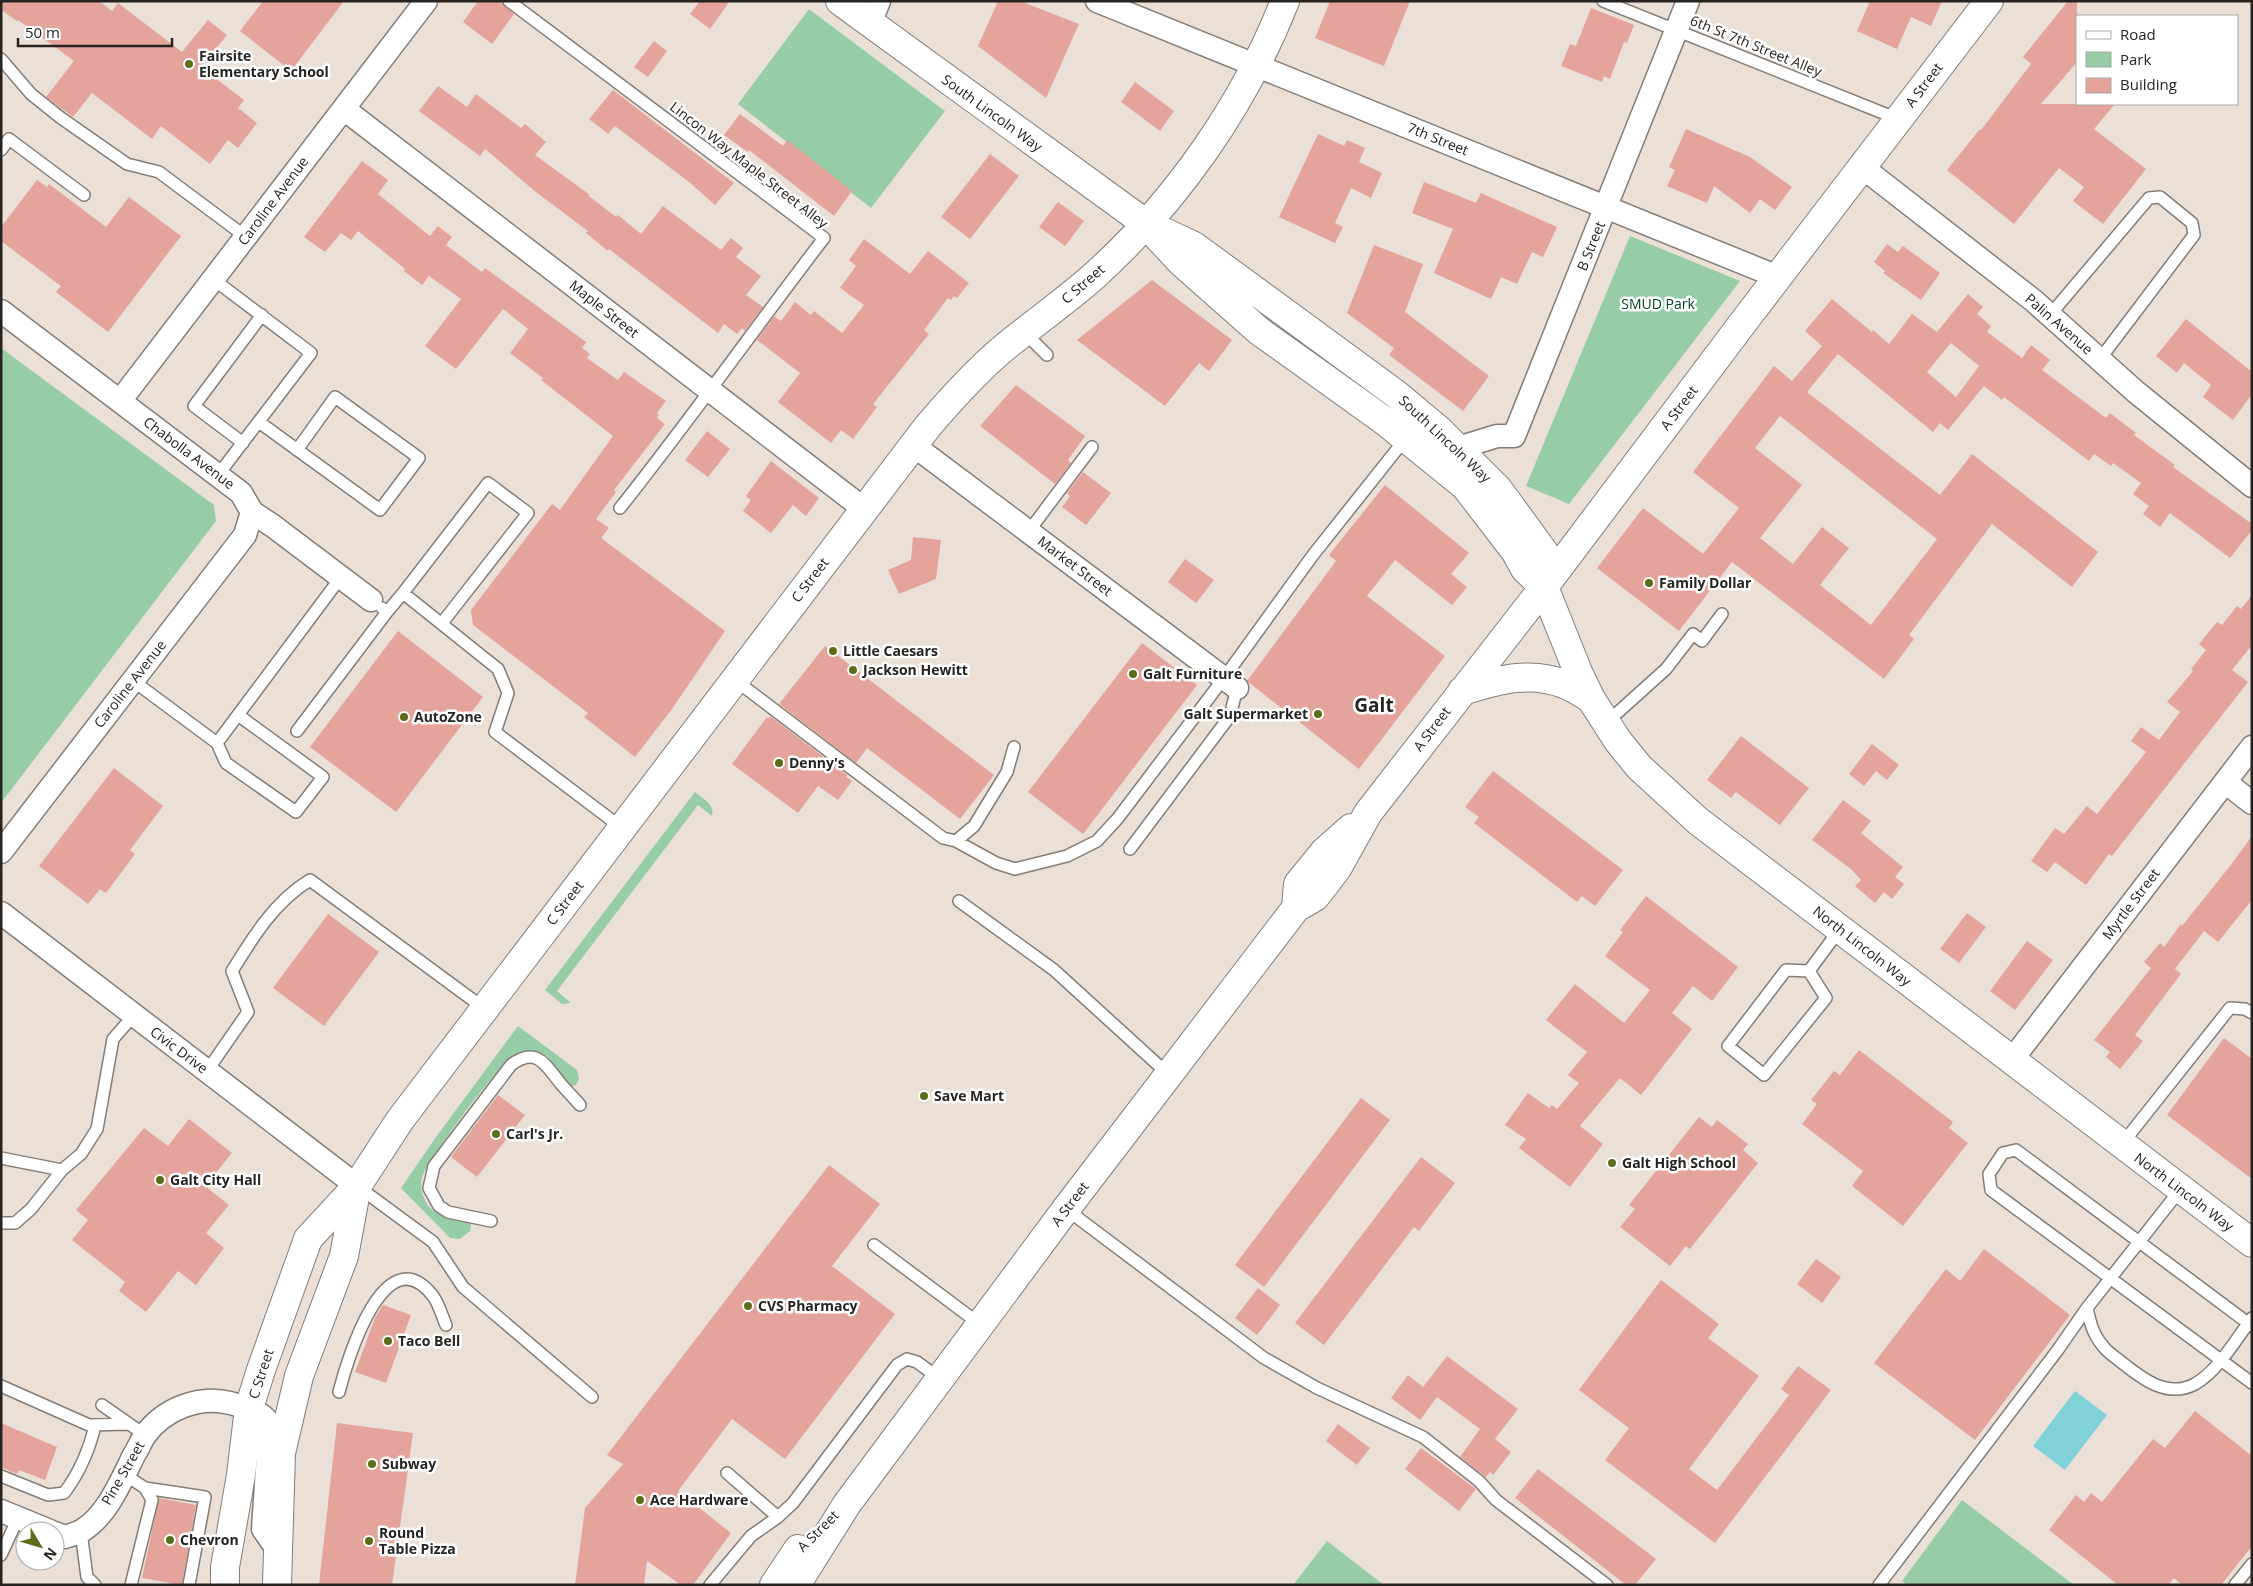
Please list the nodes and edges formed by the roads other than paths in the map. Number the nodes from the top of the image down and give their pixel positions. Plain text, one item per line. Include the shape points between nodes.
1 (426, 1) edge
2 (509, 1) edge
3 (840, 1) edge
4 (1098, 1) edge
5 (1285, 1) edge
6 (1603, 1) edge
7 (1688, 1) edge
8 (1989, 1) edge
9 (875, 13) edge
10 (1677, 31) junction
11 (1, 58) edge
12 (1256, 66) junction
13 (344, 109) junction
14 (1898, 119) junction
15 (1, 150) edge
16 (1862, 167) junction
17 (84, 195) dead end
18 (1606, 207) junction
19 (1145, 223) junction
20 (246, 237) junction
21 (1778, 277) junction
22 (213, 279) junction
23 (1, 312) edge
24 (262, 315) junction
25 (2050, 315) junction
26 (1024, 332) junction
27 (1047, 355) dead end
28 (2100, 359) junction
29 (709, 390) junction
30 (120, 401) junction
31 (259, 422) junction
32 (1406, 438) junction
33 (243, 443) junction
34 (914, 445) junction
35 (1092, 447) dead end
36 (1458, 448) junction
37 (297, 450) junction
38 (218, 475) junction
39 (2252, 486) edge
40 (620, 508) dead end
41 (864, 509) junction
42 (252, 512) junction
43 (1029, 532) junction
44 (342, 577) junction
45 (1544, 588) junction
46 (403, 593) junction
47 (379, 606) junction
48 (1722, 614) dead end
49 (442, 623) junction
50 (132, 680) junction
51 (734, 680) junction
52 (1230, 683) junction
53 (1462, 691) junction
54 (1591, 699) junction
55 (238, 715) junction
56 (1606, 723) junction
57 (297, 730) dead end
58 (217, 743) junction
59 (1014, 747) dead end
60 (2252, 747) edge
61 (2225, 782) junction
62 (2252, 803) edge
63 (622, 828) junction
64 (956, 841) junction
65 (1130, 849) dead end
66 (1, 852) edge
67 (959, 901) dead end
68 (1, 913) edge
69 (1840, 929) junction
70 (1809, 971) junction
71 (485, 1009) junction
72 (2252, 1013) edge
73 (134, 1015) junction
74 (2012, 1061) junction
75 (208, 1072) junction
76 (1168, 1074) junction
77 (580, 1105) dead end
78 (2122, 1144) junction
79 (1, 1158) edge
80 (62, 1170) junction
81 (357, 1186) junction
82 (2180, 1190) junction
83 (1066, 1209) junction
84 (491, 1221) dead end
85 (1, 1223) edge
86 (2139, 1241) junction
87 (2252, 1243) edge
88 (874, 1245) dead end
89 (2111, 1278) junction
90 (2087, 1308) junction
91 (2251, 1322) edge
92 (446, 1325) dead end
93 (981, 1325) junction
94 (2221, 1359) junction
95 (940, 1379) junction
96 (2252, 1383) edge
97 (1, 1386) edge
98 (339, 1392) dead end
99 (592, 1397) dead end
100 (102, 1405) dead end
101 (249, 1408) junction
102 (95, 1425) junction
103 (136, 1429) junction
104 (726, 1473) dead end
105 (124, 1474) junction
106 (1, 1476) edge
107 (145, 1488) junction
108 (847, 1504) junction
109 (10, 1514) edge
110 (778, 1517) junction
111 (26, 1521) edge
112 (81, 1532) junction
113 (65, 1537) edge
114 (276, 1549) junction
115 (1, 1555) edge
116 (2252, 1564) edge
117 (95, 1585) edge
118 (131, 1585) edge
119 (189, 1585) edge
120 (225, 1585) edge
121 (276, 1585) edge
122 (710, 1585) edge
123 (774, 1585) edge
124 (796, 1585) edge
125 (816, 1585) edge
126 (1607, 1585) edge
127 (1879, 1585) edge
128 (2235, 1585) edge

1 - 13 street, Caroline Avenue
2 - 29 lane, Lincon Way Maple Street Alley via 824,238
3 - 9 main road, South Lincoln Way
4 - 12 street, 7th Street
5 - 12 main road, C Street
6 - 10 lane, 6th St 7th Street Alley
7 - 10 street, B Street
8 - 14 main road, A Street
9 - 19 main road, South Lincoln Way
10 - 14 lane, 6th St 7th Street Alley
10 - 18 street, B Street
11 - 20 lane via 31,94 62,118 127,164 159,172
12 - 18 street, 7th Street
12 - 19 main road, C Street via 1198,160
13 - 20 street, Caroline Avenue
13 - 29 street, Maple Street
14 - 16 main road, A Street
15 - 17 lane via 9,139
16 - 21 main road, A Street
16 - 25 street, Palin Avenue
18 - 21 street, 7th Street
18 - 36 street, B Street via 1514,436 1497,436
19 - 26 main road, C Street via 1095,275
19 - 32 main road, South Lincoln Way via 1255,337
19 - 36 main road, South Lincoln Way via 1194,246 1396,394
20 - 22 street, Caroline Avenue
21 - 45 main road, A Street
22 - 24 lane
22 - 30 street, Caroline Avenue
23 - 30 street, Chabolla Avenue
24 - 31 lane via 311,353
24 - 33 lane via 194,406
25 - 28 street, Palin Avenue
25 - 28 lane via 2149,198 2160,197 2192,223 2194,235
26 - 27 lane
26 - 34 main road, C Street via 960,389
28 - 39 street, Palin Avenue
29 - 40 lane
29 - 41 street, Maple Street
30 - 38 street, Chabolla Avenue
31 - 33 lane
31 - 37 lane
32 - 45 main road, South Lincoln Way via 1465,486 1525,569
32 - 52 lane via 1312,555
33 - 38 lane
34 - 41 main road, C Street
34 - 43 street, Market Street
35 - 43 lane
36 - 45 main road, South Lincoln Way via 1498,488 1544,552
37 - 37 lane via 380,510 419,458 335,397
38 - 42 street, Chabolla Avenue via 241,493
41 - 51 main road, C Street
42 - 44 street, Chabolla Avenue
42 - 50 street, Caroline Avenue via 245,534
43 - 52 street, Market Street
44 - 47 street, Chabolla Avenue
44 - 55 lane
45 - 53 main road, A Street
45 - 54 main road, North Lincoln Way
46 - 47 lane
46 - 49 lane
46 - 49 lane via 488,483 528,513
47 - 57 lane
48 - 56 lane via 1702,641 1693,634 1666,669
49 - 63 lane via 498,668 508,693 496,732
50 - 58 lane
50 - 66 street, Caroline Avenue
51 - 63 main road, C Street
51 - 64 lane via 944,838
52 - 64 lane via 1097,841 1067,856 1015,870
52 - 65 lane via 1230,716
53 - 54 main road via 1524,676 1564,683
53 - 76 main road, A Street via 1368,813 1326,883 1315,897 1296,908
54 - 56 main road, North Lincoln Way
55 - 58 lane
55 - 58 lane via 323,777 296,812 226,763
56 - 69 main road, North Lincoln Way via 1639,767 1666,794
59 - 64 lane via 1007,772 974,826
60 - 61 street, Myrtle Street
61 - 62 street
61 - 74 street, Myrtle Street
63 - 71 main road, C Street
67 - 76 lane via 1054,970
68 - 73 street, Civic Drive
69 - 70 lane
69 - 74 main road, North Lincoln Way
70 - 70 lane via 1786,970 1728,1046 1764,1075 1826,998
71 - 75 lane via 310,880 295,889 259,928 232,971 248,1012
71 - 81 main road, C Street via 400,1120
72 - 78 lane via 2230,1008
73 - 75 street, Civic Drive
73 - 80 lane via 113,1039 97,1129 82,1154
74 - 78 main road, North Lincoln Way
75 - 81 street, Civic Drive
76 - 83 main road, A Street
77 - 84 lane via 549,1066 535,1056 520,1058 511,1065 434,1166 429,1188 439,1206 448,1212
78 - 82 main road, North Lincoln Way
79 - 80 lane
80 - 85 lane via 31,1210 15,1223
81 - 99 lane via 433,1242 463,1287
81 - 101 main road, C Street via 308,1239
81 - 114 main road, C Street via 344,1256 299,1376 281,1454
82 - 86 lane
82 - 87 main road, North Lincoln Way
83 - 93 main road, A Street
83 - 126 lane via 1264,1358 1317,1388 1423,1436 1479,1481 1496,1500
86 - 89 lane
86 - 89 lane via 2016,1150 2003,1153 1989,1174 1991,1190
86 - 91 lane
88 - 93 lane
89 - 90 lane
89 - 94 lane
90 - 94 lane via 2091,1327 2103,1346 2140,1377 2164,1389 2194,1384
90 - 127 lane
91 - 94 lane
92 - 98 lane via 434,1297 422,1287 409,1280 393,1282 371,1308 347,1360
93 - 95 main road, A Street
94 - 96 lane
95 - 108 main road, A Street
95 - 110 lane via 917,1362 907,1359 897,1365 793,1503
97 - 102 lane
100 - 103 lane
101 - 103 street, Pine Street via 204,1401 184,1405
101 - 114 street via 270,1424 263,1529
101 - 120 main road, C Street
102 - 103 lane
102 - 106 lane via 92,1439 64,1493 48,1495
103 - 105 street, Pine Street
104 - 110 lane
105 - 107 lane
105 - 112 street, Pine Street via 110,1500
107 - 118 lane via 152,1500
107 - 119 lane via 205,1497
108 - 123 main road, A Street via 803,1542
108 - 124 main road, A Street
108 - 125 main road, A Street via 830,1561
109 - 111 street
109 - 115 lane
110 - 122 lane via 751,1536
112 - 113 street
112 - 117 lane via 87,1577
114 - 121 main road, C Street
116 - 128 lane

